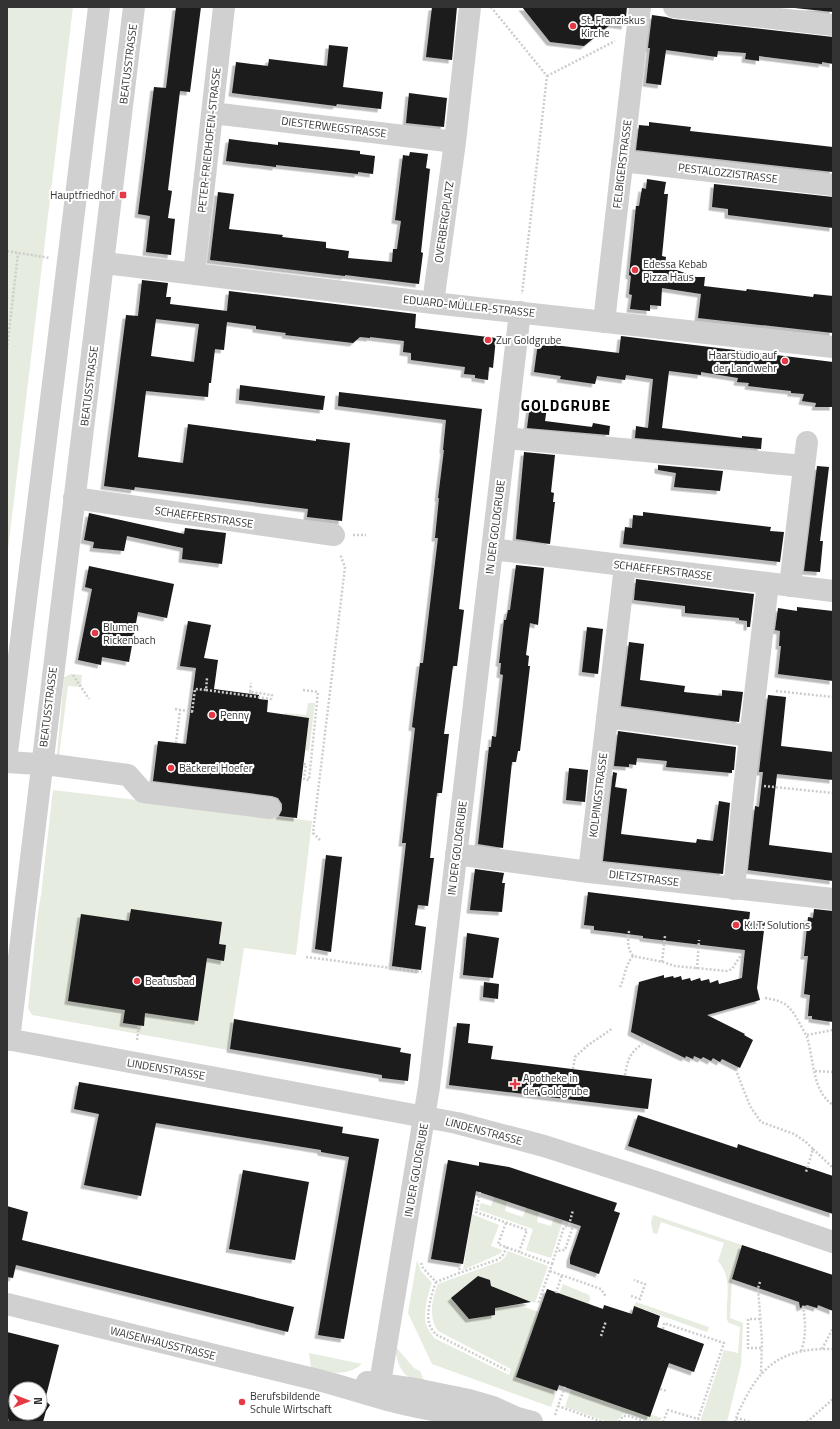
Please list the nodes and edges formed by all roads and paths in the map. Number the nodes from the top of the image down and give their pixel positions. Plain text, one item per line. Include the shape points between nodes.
1 (99, 7) edge
2 (134, 7) edge
3 (224, 7) edge
4 (470, 7) edge
5 (491, 7) edge
6 (640, 7) edge
7 (674, 7) edge
8 (833, 25) edge
9 (637, 30) junction
10 (547, 76) junction
11 (212, 113) junction
12 (455, 142) junction
13 (622, 161) junction
14 (833, 185) edge
15 (7, 251) edge
16 (18, 253) junction
17 (69, 260) junction
18 (105, 263) junction
19 (194, 274) junction
20 (433, 303) junction
21 (520, 312) junction
22 (604, 322) junction
23 (833, 347) edge
24 (7, 349) edge
25 (505, 438) junction
26 (807, 442) dead end
27 (793, 465) dead end
28 (74, 498) junction
29 (334, 535) joint
30 (492, 549) junction
31 (625, 566) junction
32 (768, 583) junction
33 (790, 586) junction
34 (833, 592) edge
35 (68, 672) dead end
36 (207, 678) dead end
37 (251, 683) dead end
38 (756, 688) junction
39 (204, 690) junction
40 (303, 690) dead end
41 (250, 694) junction
42 (833, 697) edge
43 (89, 699) dead end
44 (175, 710) dead end
45 (180, 710) junction
46 (607, 717) junction
47 (750, 736) junction
48 (176, 743) dead end
49 (7, 753) edge
50 (7, 762) edge
51 (303, 764) dead end
52 (42, 765) junction
53 (744, 784) junction
54 (833, 793) edge
55 (270, 808) dead end
56 (320, 840) dead end
57 (456, 854) junction
58 (589, 872) junction
59 (734, 889) junction
60 (833, 899) edge
61 (629, 931) dead end
62 (665, 936) dead end
63 (699, 940) dead end
64 (745, 954) dead end
65 (633, 956) junction
66 (306, 957) dead end
67 (662, 962) junction
68 (697, 969) junction
69 (426, 973) dead end
70 (620, 987) dead end
71 (765, 998) dead end
72 (139, 1025) dead end
73 (613, 1028) dead end
74 (833, 1030) edge
75 (807, 1036) junction
76 (8, 1040) edge
77 (137, 1040) dead end
78 (642, 1044) dead end
79 (573, 1069) dead end
80 (815, 1071) junction
81 (833, 1072) edge
82 (738, 1073) dead end
83 (626, 1075) dead end
84 (833, 1104) edge
85 (425, 1116) junction
86 (813, 1149) junction
87 (833, 1168) edge
88 (806, 1172) dead end
89 (480, 1192) dead end
90 (573, 1210) dead end
91 (506, 1223) junction
92 (569, 1225) junction
93 (833, 1242) edge
94 (507, 1247) junction
95 (557, 1251) junction
96 (519, 1252) junction
97 (421, 1262) dead end
98 (460, 1264) dead end
99 (552, 1264) junction
100 (550, 1271) junction
101 (459, 1274) junction
102 (562, 1275) junction
103 (634, 1280) dead end
104 (436, 1282) junction
105 (760, 1282) dead end
106 (556, 1293) dead end
107 (631, 1296) dead end
108 (606, 1297) dead end
109 (7, 1304) edge
110 (538, 1304) dead end
111 (803, 1305) dead end
112 (760, 1319) junction
113 (606, 1321) dead end
114 (833, 1328) edge
115 (663, 1329) dead end
116 (601, 1336) dead end
117 (762, 1348) junction
118 (822, 1349) junction
119 (833, 1349) edge
120 (801, 1351) junction
121 (508, 1371) dead end
122 (761, 1374) junction
123 (565, 1387) dead end
124 (660, 1389) dead end
125 (667, 1391) dead end
126 (384, 1392) junction
127 (833, 1399) edge
128 (558, 1406) junction
129 (555, 1415) dead end
130 (736, 1418) junction
131 (524, 1420) edge
132 (603, 1422) edge
133 (619, 1422) edge
134 (646, 1422) edge
135 (663, 1422) edge
136 (734, 1422) edge
137 (750, 1422) edge
138 (807, 1422) edge

1 - 17 street
2 - 18 street, BEATUSSTRASSE
3 - 11 street, PETER-FRIEDHOFEN-STRASSE
4 - 12 street, OVERBERGPLATZ
5 - 10 path
6 - 9 street, FELBIGERSTRASSE
7 - 8 street
9 - 10 path
9 - 13 street, FELBIGERSTRASSE
10 - 21 path
11 - 12 street, DIESTERWEGSTRASSE
11 - 19 street, PETER-FRIEDHOFEN-STRASSE
12 - 20 street, OVERBERGPLATZ
13 - 14 street, PESTALOZZISTRASSE
13 - 22 street, FELBIGERSTRASSE
15 - 16 path
16 - 17 path
16 - 24 path
17 - 49 street
18 - 19 street, EDUARD-MÜLLER-STRASSE
18 - 28 street, BEATUSSTRASSE
19 - 20 street, EDUARD-MÜLLER-STRASSE
20 - 21 street, EDUARD-MÜLLER-STRASSE
21 - 22 street, EDUARD-MÜLLER-STRASSE
21 - 25 street, IN DER GOLDGRUBE
22 - 23 street, EDUARD-MÜLLER-STRASSE
25 - 27 street
25 - 30 street, IN DER GOLDGRUBE
26 - 33 street
28 - 29 street, SCHAEFFERSTRASSE
28 - 52 street, BEATUSSTRASSE
29 - 56 path via 344,566 313,833
30 - 31 street, SCHAEFFERSTRASSE
30 - 57 street, IN DER GOLDGRUBE
31 - 32 street, SCHAEFFERSTRASSE
31 - 46 street, KOLPINGSTRASSE
32 - 33 street, SCHAEFFERSTRASSE
32 - 38 street
33 - 34 street, SCHAEFFERSTRASSE
35 - 43 path via 72,673
36 - 39 path
37 - 41 path
38 - 42 path
38 - 47 street
39 - 41 path
39 - 45 path via 195,689 193,712
40 - 51 path via 318,692 309,780 304,779 306,764
41 - 41 path via 272,695 271,699
44 - 45 path
45 - 48 path
46 - 47 street
46 - 58 street, KOLPINGSTRASSE
47 - 53 street
50 - 52 street
52 - 55 street via 128,775 143,792
52 - 76 street, BEATUSSTRASSE
53 - 54 path
53 - 59 street
57 - 58 street, DIETZSTRASSE
57 - 85 street, IN DER GOLDGRUBE
58 - 59 street, DIETZSTRASSE
59 - 60 street, DIETZSTRASSE
61 - 65 path via 628,949
62 - 67 path
63 - 68 path
64 - 68 path via 740,955 732,970
65 - 67 path
65 - 70 path
66 - 69 path
67 - 68 path
71 - 75 path via 779,1000 788,1006
72 - 77 path
73 - 79 path via 575,1057
74 - 75 path
75 - 80 path
76 - 85 street, LINDENSTRASSE
78 - 83 path via 632,1052 627,1061
80 - 81 path
80 - 84 path via 822,1094
82 - 86 path via 750,1106 761,1122 794,1134
85 - 93 street, LINDENSTRASSE via 544,1146
85 - 126 street, IN DER GOLDGRUBE
86 - 87 path
86 - 88 path
89 - 91 path via 476,1212
90 - 92 path
91 - 94 path via 498,1244
91 - 96 path via 527,1230
92 - 95 path via 564,1227
92 - 95 path via 572,1229 565,1250
94 - 96 path
94 - 101 path via 499,1259
95 - 99 path
96 - 99 path
97 - 104 path
98 - 101 path
99 - 100 path
100 - 102 path
100 - 110 path
101 - 104 path
102 - 106 path
102 - 108 path via 601,1289
103 - 107 path via 645,1284 640,1299
104 - 121 path via 429,1312 429,1325 435,1334
105 - 112 path
109 - 126 street, WAISENHAUSSTRASSE via 320,1381
111 - 120 path via 805,1341
112 - 117 path
112 - 117 path via 748,1319 748,1348
113 - 116 path
114 - 118 path
115 - 135 path via 664,1323 724,1343 698,1419 668,1410
117 - 122 path
118 - 119 path
118 - 120 path
120 - 122 path via 778,1359
122 - 130 path via 749,1391
123 - 128 path
124 - 125 path
126 - 131 street, WAISENHAUSSTRASSE via 414,1389 469,1400
127 - 138 path
128 - 129 path
128 - 132 path
130 - 136 path
130 - 137 path
133 - 134 path via 623,1416 629,1416

